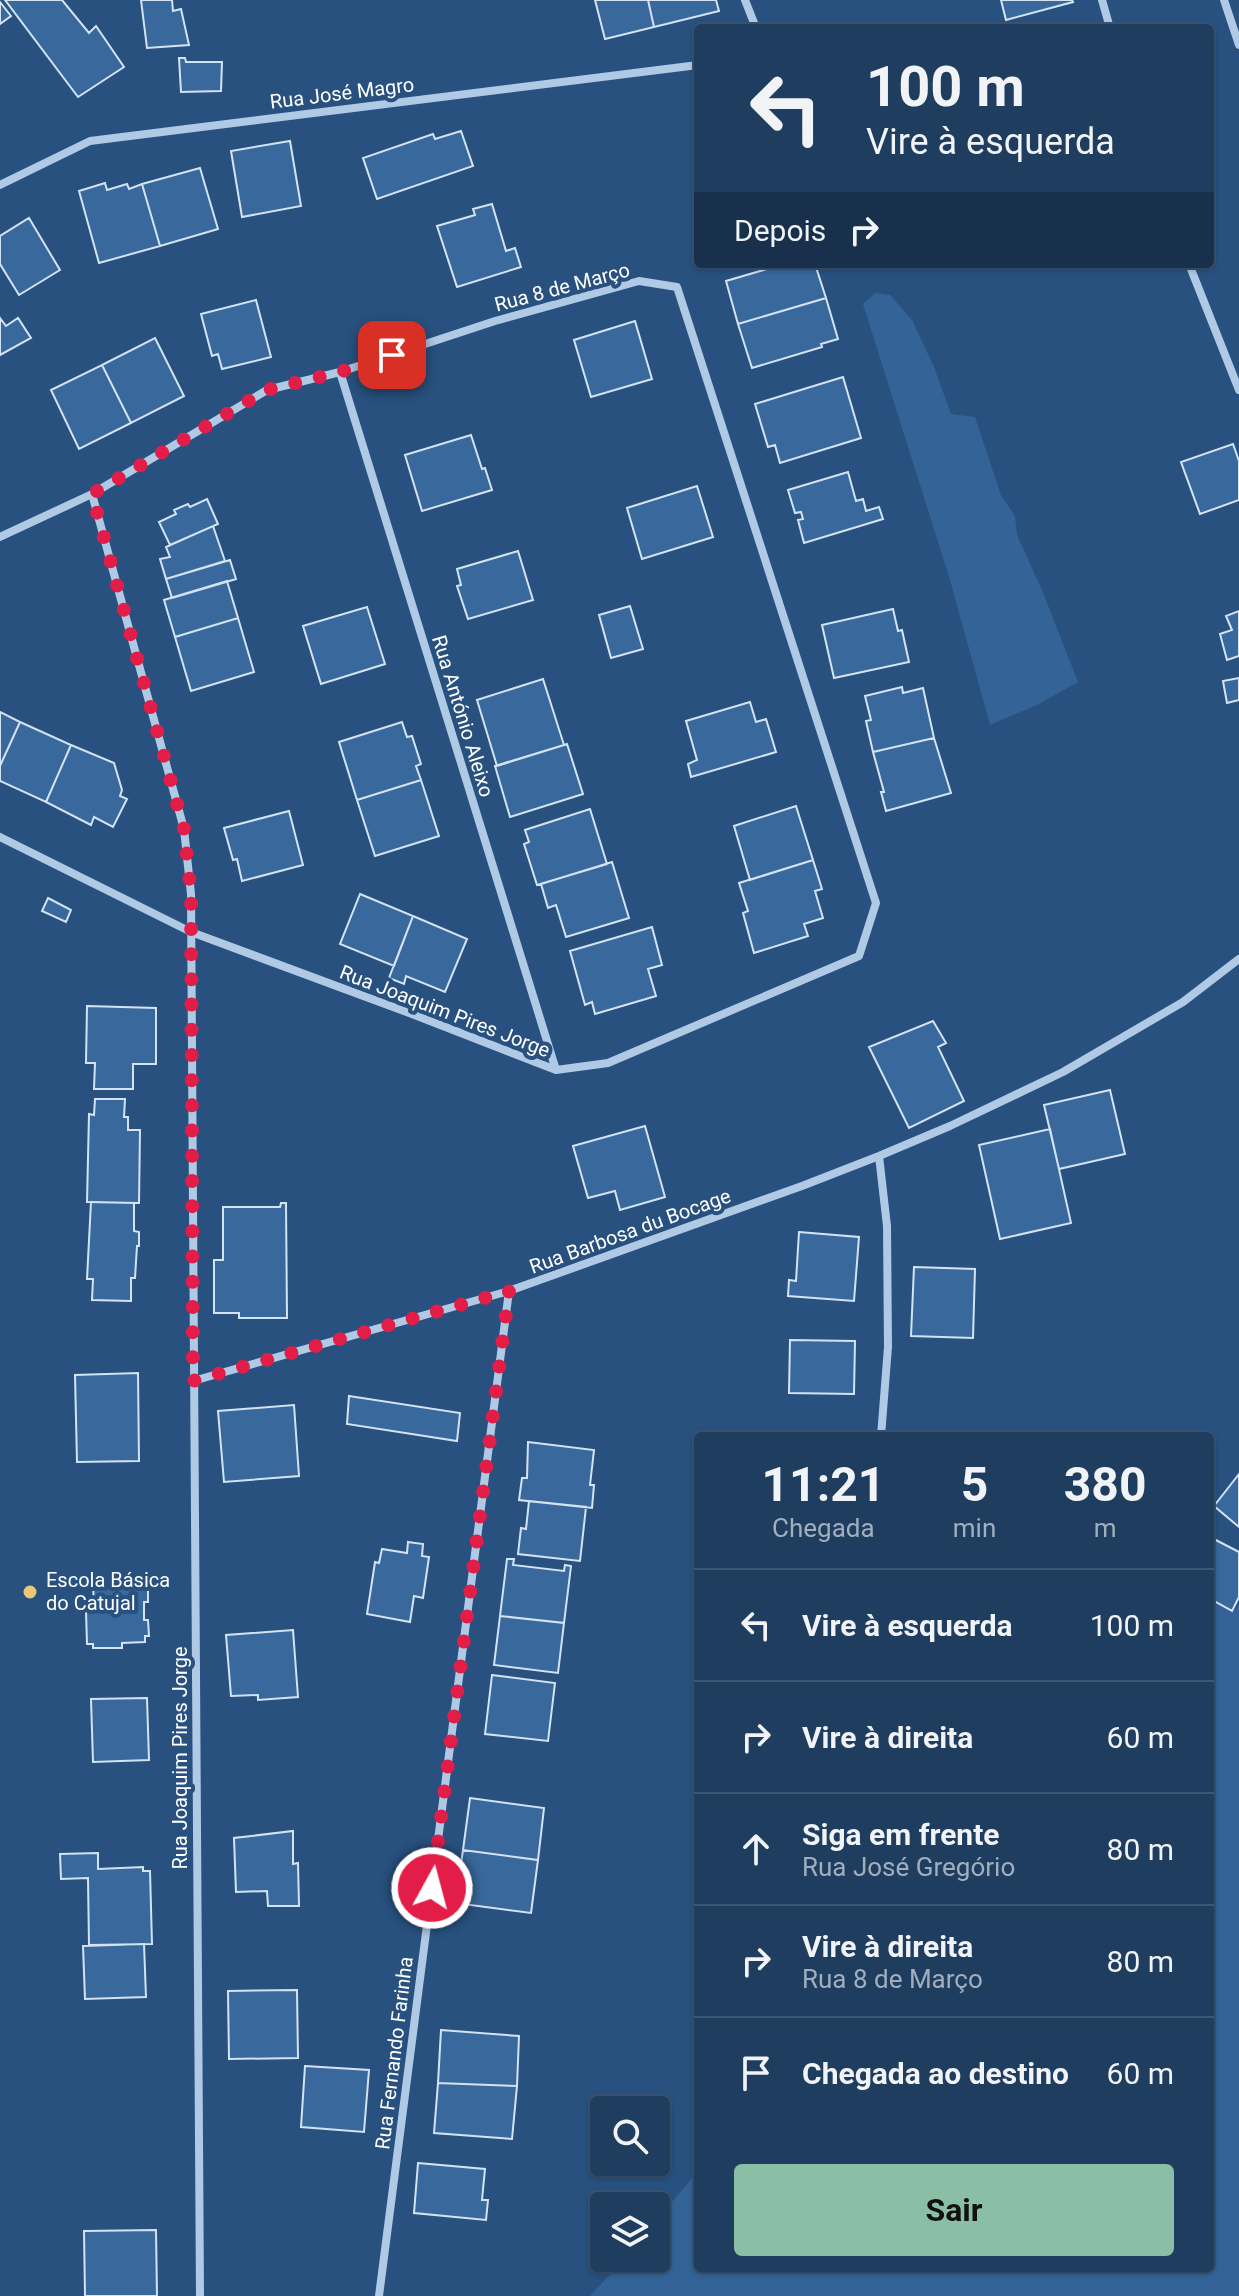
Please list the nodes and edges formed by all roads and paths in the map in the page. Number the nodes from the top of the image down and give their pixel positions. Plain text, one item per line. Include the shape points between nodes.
1 (745, 0) edge
2 (1102, 0) edge
3 (1224, 0) edge
4 (755, 24) edge
5 (1109, 24) edge
6 (1239, 45) edge
7 (694, 66) edge
8 (0, 185) edge
9 (1191, 268) edge
10 (340, 372) junction
11 (1239, 390) edge
12 (92, 494) junction
13 (0, 537) edge
14 (0, 837) edge
15 (876, 903) joint
16 (191, 932) junction
17 (1239, 959) edge
18 (556, 1070) junction
19 (879, 1156) junction
20 (509, 1291) junction
21 (193, 1381) junction
22 (881, 1432) edge
23 (200, 2296) edge
24 (379, 2296) edge

1 - 4 street
2 - 5 street
3 - 6 street
7 - 8 street, Rua José Magro via 90,141
9 - 11 street
10 - 12 street, Rua 8 de Março via 267,390
10 - 15 street, Rua 8 de Março via 639,281 677,287
10 - 18 street, Rua António Aleixo
12 - 13 street, Rua 8 de Março
12 - 16 street via 184,829
14 - 16 street, Rua Joaquim Pires Jorge
15 - 18 street, Rua Joaquim Pires Jorge via 859,956 608,1063
16 - 18 street, Rua Joaquim Pires Jorge
16 - 21 street, Rua Joaquim Pires Jorge
17 - 19 street, Rua Barbosa du Bocage via 1183,1002 1063,1072
19 - 20 street, Rua Barbosa du Bocage
19 - 22 street via 888,1347
20 - 21 street, Rua Barbosa du Bocage
20 - 24 street, Rua Fernando Farinha
21 - 23 street, Rua Joaquim Pires Jorge

